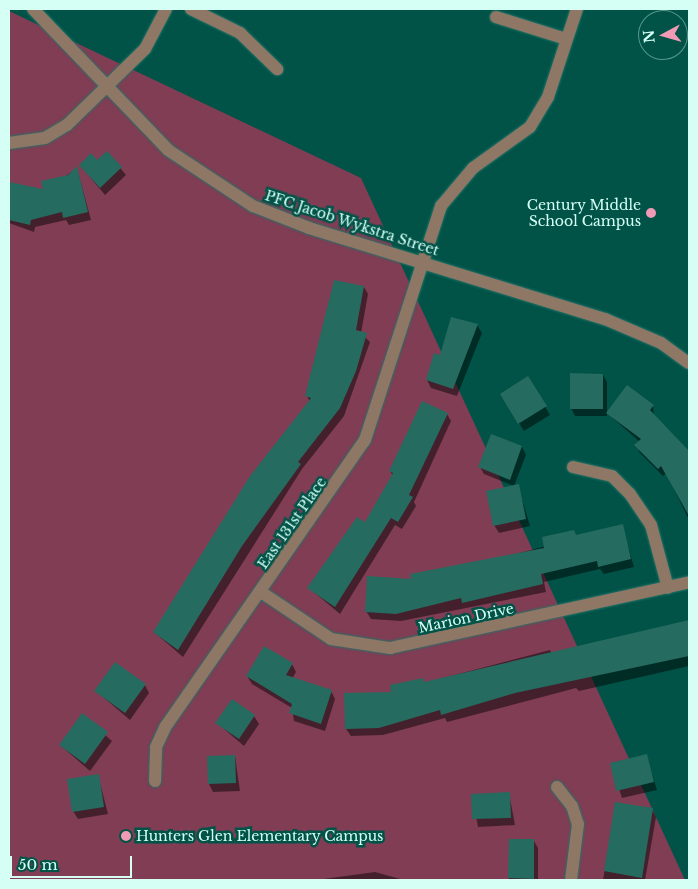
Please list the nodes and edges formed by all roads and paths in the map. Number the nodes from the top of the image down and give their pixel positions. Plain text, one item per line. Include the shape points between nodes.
1 (33, 9) edge
2 (166, 9) edge
3 (191, 9) edge
4 (577, 9) edge
5 (496, 17) dead end
6 (566, 40) junction
7 (277, 69) dead end
8 (107, 89) junction
9 (9, 143) edge
10 (423, 263) junction
11 (689, 363) edge
12 (574, 467) dead end
13 (689, 582) edge
14 (668, 588) junction
15 (261, 592) junction
16 (155, 781) dead end
17 (558, 787) dead end
18 (571, 880) edge

1 - 8 street, PFC Jacob Wykstra Street
2 - 8 street via 145,49
3 - 7 street via 240,33
4 - 6 street, East 131st Place
5 - 6 street
6 - 10 street, East 131st Place via 542,108 516,139 454,186 441,206
8 - 9 street via 56,133 30,143
8 - 10 street, PFC Jacob Wykstra Street via 186,165 253,206
10 - 11 street, PFC Jacob Wykstra Street via 605,319 661,343
10 - 15 street, East 131st Place via 365,440
12 - 14 street via 612,476 635,499 651,525
13 - 14 street, Marion Drive
14 - 15 street, Marion Drive via 390,648 331,640
15 - 16 street, East 131st Place via 161,736
17 - 18 street via 572,806 578,824

